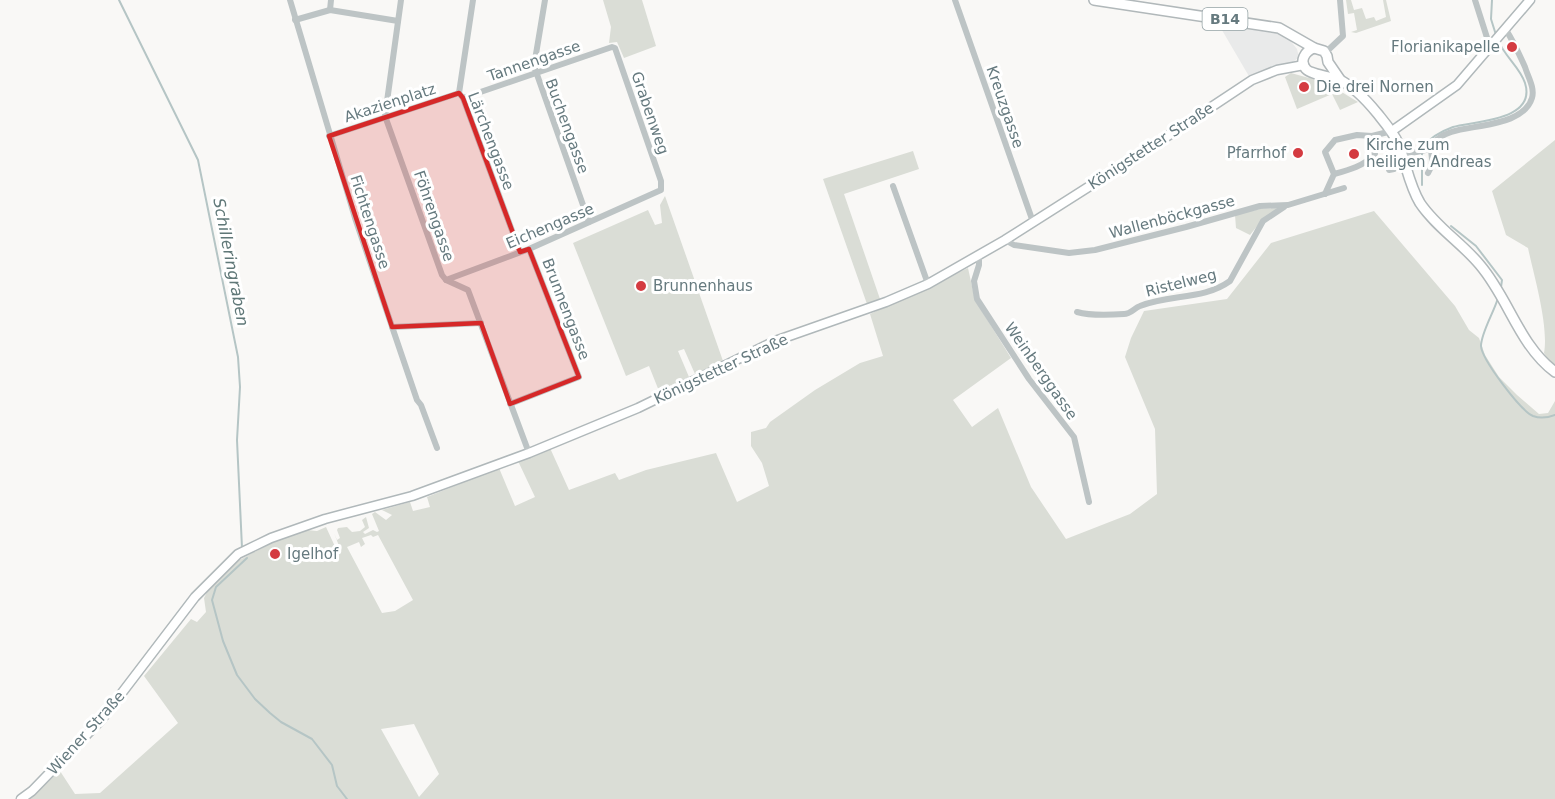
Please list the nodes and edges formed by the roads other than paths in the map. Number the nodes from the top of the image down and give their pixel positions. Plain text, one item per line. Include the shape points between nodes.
1 (290, 0) edge
2 (331, 0) edge
3 (401, 0) edge
4 (473, 0) edge
5 (544, 0) edge
6 (956, 0) edge
7 (1094, 0) edge
8 (1340, 0) edge
9 (1475, 0) edge
10 (1530, 0) edge
11 (330, 10) junction
12 (295, 20) junction
13 (398, 21) junction
14 (1506, 30) junction
15 (1294, 36) junction
16 (1492, 44) junction
17 (612, 47) joint
18 (1314, 48) junction
19 (1327, 58) junction
20 (1304, 61) junction
21 (536, 73) junction
22 (1319, 73) junction
23 (1341, 81) junction
24 (461, 95) junction
25 (385, 116) junction
26 (1392, 131) junction
27 (329, 136) junction
28 (1372, 136) junction
29 (1428, 150) junction
30 (1404, 158) junction
31 (1389, 170) dead end
32 (1428, 173) dead end
33 (1334, 174) junction
34 (892, 186) dead end
35 (1344, 188) dead end
36 (661, 190) joint
37 (1325, 194) junction
38 (1288, 205) junction
39 (589, 222) junction
40 (1033, 222) junction
41 (1005, 240) junction
42 (529, 249) junction
43 (520, 252) junction
44 (979, 255) junction
45 (446, 280) junction
46 (928, 284) junction
47 (1077, 312) dead end
48 (481, 323) junction
49 (392, 327) junction
50 (1555, 372) edge
51 (510, 404) junction
52 (437, 448) dead end
53 (529, 453) junction
54 (1089, 502) dead end
55 (147, 662) joint
56 (21, 799) edge

1 - 12 street, Fichtengasse
2 - 11 street
3 - 13 street, Föhrengasse
4 - 24 street, Lärchengasse
5 - 21 street, Buchengasse
6 - 40 street, Kreuzgasse
7 - 15 main road, B14 via 1270,25
8 - 19 street via 1343,36
9 - 16 street
10 - 14 main road
11 - 12 street
11 - 13 street
12 - 27 street, Fichtengasse
13 - 25 street, Föhrengasse
14 - 16 main road
14 - 29 street via 1531,82 1528,106 1501,122 1445,135
15 - 18 main road, B14
15 - 20 main road
16 - 26 main road via 1457,86
17 - 21 street, Tannengasse
17 - 36 street, Grabenweg
18 - 19 main road, B14
18 - 20 main road via 1307,51
19 - 22 main road via 1325,69
19 - 23 main road
20 - 22 main road via 1312,73
20 - 40 main road, Königstetter Straße via 1252,80
21 - 24 street, Tannengasse
21 - 39 street, Buchengasse
22 - 23 main road
23 - 26 main road via 1367,102
24 - 25 street, Akazienplatz
24 - 43 street, Lärchengasse
25 - 27 street, Akazienplatz
25 - 45 street, Föhrengasse
26 - 28 street
26 - 30 main road
27 - 49 street, Fichtengasse
28 - 33 street via 1375,154 1359,166
28 - 33 street via 1335,140 1325,152
29 - 30 street
29 - 32 street via 1433,162
30 - 31 street
30 - 50 main road via 1420,203 1480,265 1502,295 1529,347
33 - 37 street
34 - 46 street
35 - 37 street, Wallenböckgasse
36 - 39 street, Eichengasse
37 - 38 street, Wallenböckgasse
38 - 41 street, Wallenböckgasse via 1260,206 1130,242 1069,253 1014,245
38 - 47 street, Ristelweg via 1263,221 1230,281 1223,286 1194,296 1138,306 1128,314
39 - 42 street, Eichengasse
40 - 41 main road, Königstetter Straße
41 - 44 main road, Königstetter Straße
42 - 43 street, Eichengasse
42 - 51 street, Brunnengasse via 579,377
43 - 45 street, Eichengasse
44 - 46 main road, Königstetter Straße
44 - 54 street, Weinberggasse via 977,299 1029,379 1074,437
45 - 48 street, Föhrengasse via 468,290
46 - 53 main road, Königstetter Straße via 775,341 638,408
48 - 49 street
48 - 51 street, Föhrengasse
49 - 52 street, Fichtengasse
51 - 53 street, Föhrengasse
53 - 55 main road, Königstetter Straße via 412,496 325,519 238,554 203,588
55 - 56 main road, Wiener Straße via 102,719

